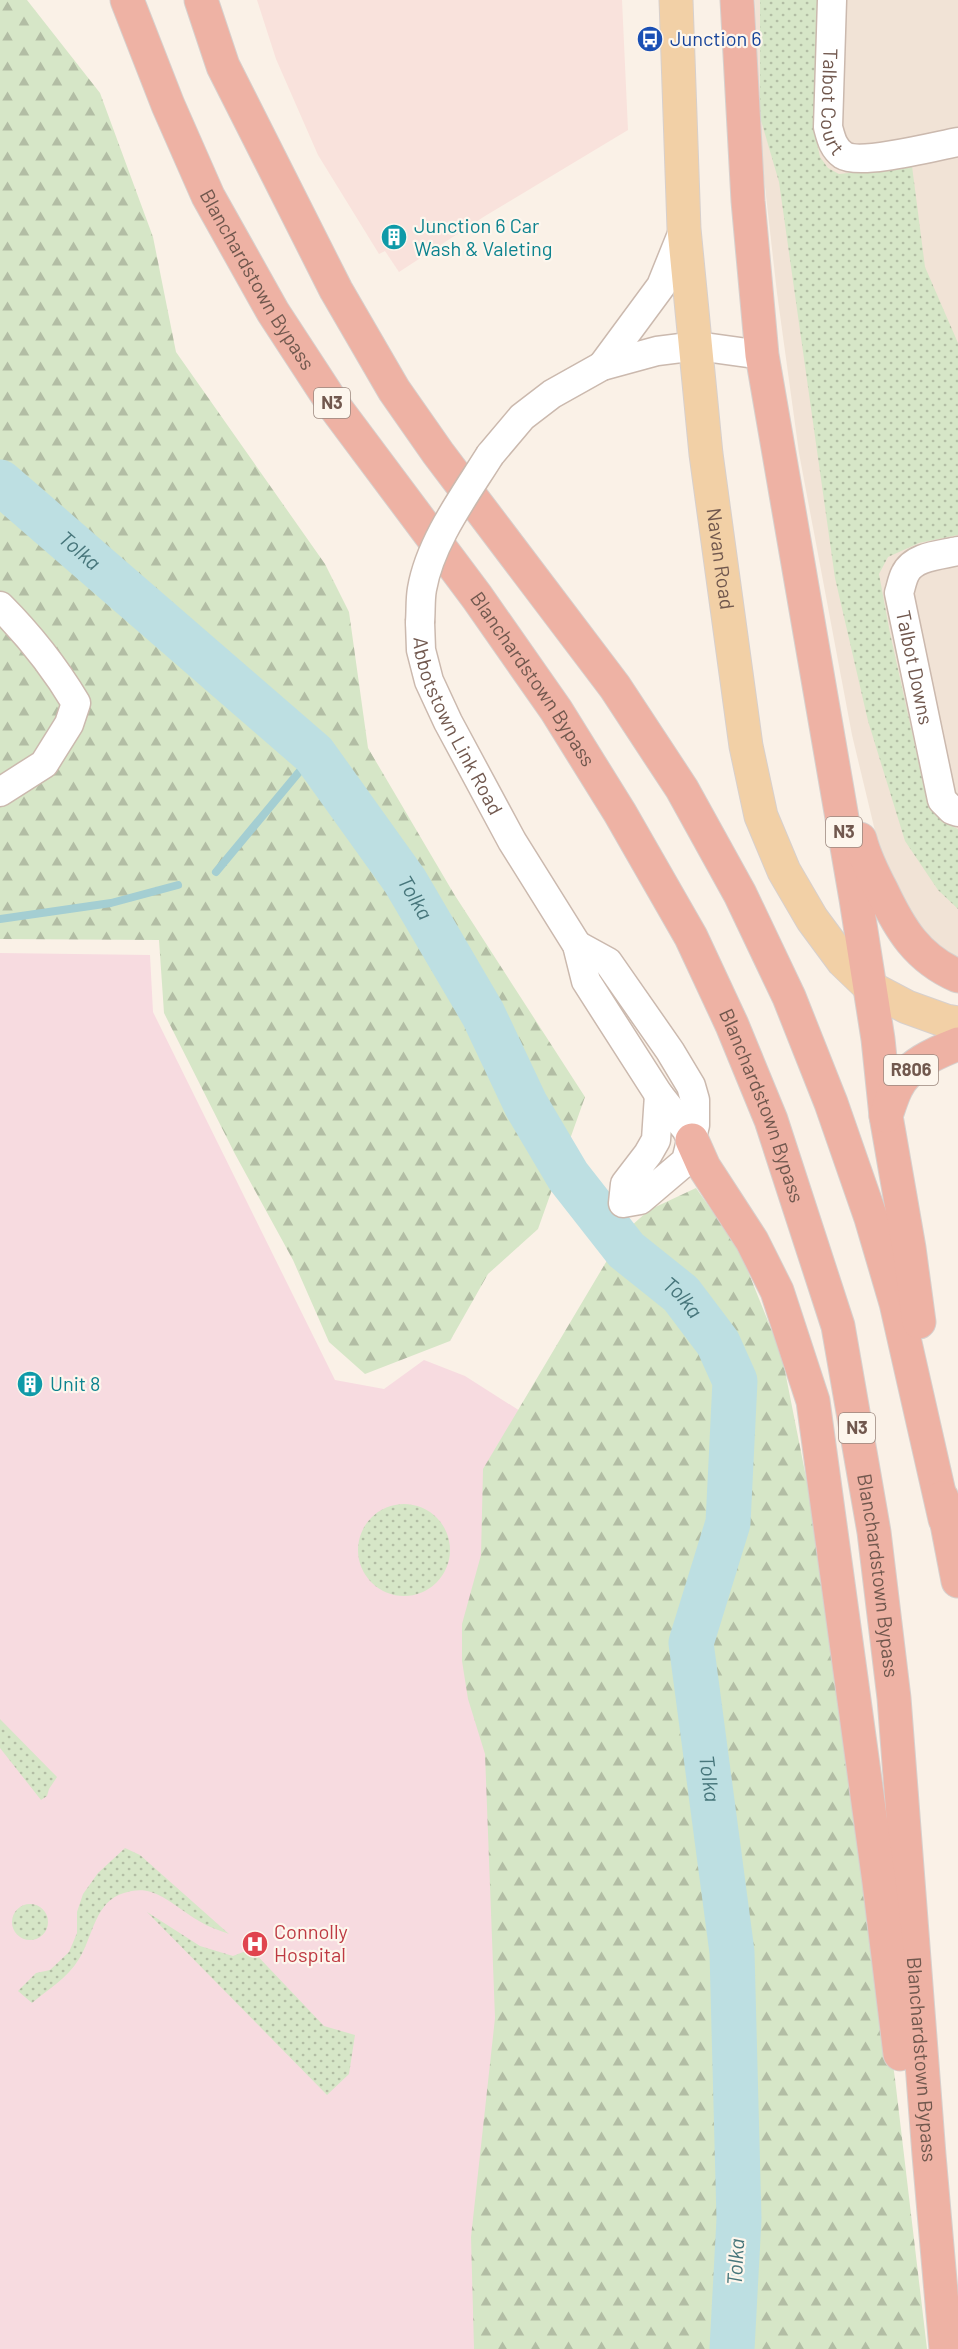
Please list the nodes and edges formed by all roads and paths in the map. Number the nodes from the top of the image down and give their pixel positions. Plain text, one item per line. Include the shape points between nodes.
1 (201, 0) edge
2 (676, 0) edge
3 (737, 0) edge
4 (832, 0) edge
5 (130, 5) edge
6 (958, 142) edge
7 (684, 229) junction
8 (697, 346) junction
9 (762, 355) junction
10 (602, 366) junction
11 (958, 551) edge
12 (0, 606) edge
13 (817, 675) junction
14 (0, 792) edge
15 (958, 812) edge
16 (577, 945) junction
17 (958, 976) edge
18 (871, 988) junction
19 (958, 1023) edge
20 (958, 1044) edge
21 (659, 1095) junction
22 (886, 1116) junction
23 (692, 1140) junction
24 (945, 1520) junction
25 (958, 1581) edge
26 (946, 2348) edge

1 - 24 highway via 223,66 336,290 394,390 615,687 682,789 740,894 789,997 871,1218 896,1303
2 - 7 main road, Navan Road
3 - 9 highway, N3 via 748,201
4 - 6 street, Talbot Court via 828,127 833,145 845,156 862,159
5 - 26 highway, Blanchardstown Bypass / N3 via 208,196 273,312 335,407 504,634 620,813 692,937 771,1120 838,1326 874,1532 894,1698
7 - 8 main road, Navan Road
7 - 10 street via 661,286
8 - 9 street, Abbotstown Link Road
8 - 10 street, Abbotstown Link Road via 657,351
8 - 18 main road, Navan Road via 706,454 739,700 761,816 784,872 812,919 843,961
9 - 13 highway, N3
10 - 16 street, Abbotstown Link Road, bridge via 552,394 522,417 490,455 430,561 422,589 420,622 421,650 429,681 448,722 512,841
11 - 15 street, Talbot Downs via 916,562 905,572 899,593 942,801
12 - 14 street via 61,678 76,703 69,724 44,764
13 - 17 highway via 865,857 910,942 940,968
13 - 18 highway, N3
16 - 21 street, Abbotstown Link Road via 586,981
16 - 23 street, Abbotstown Link Road via 608,962 692,1086 697,1114
18 - 19 main road, Navan Road via 907,1007
18 - 22 highway, N3
20 - 22 highway, R806 via 913,1068 897,1087
21 - 23 street, Abbotstown Link Road
21 - 23 street, Abbotstown Link Road via 656,1140 625,1184 623,1203 640,1200 686,1161
22 - 24 highway, N3 via 909,1248
23 - 26 highway, N3 via 704,1167 752,1241 777,1292 813,1401 918,2201
24 - 25 highway, N3

